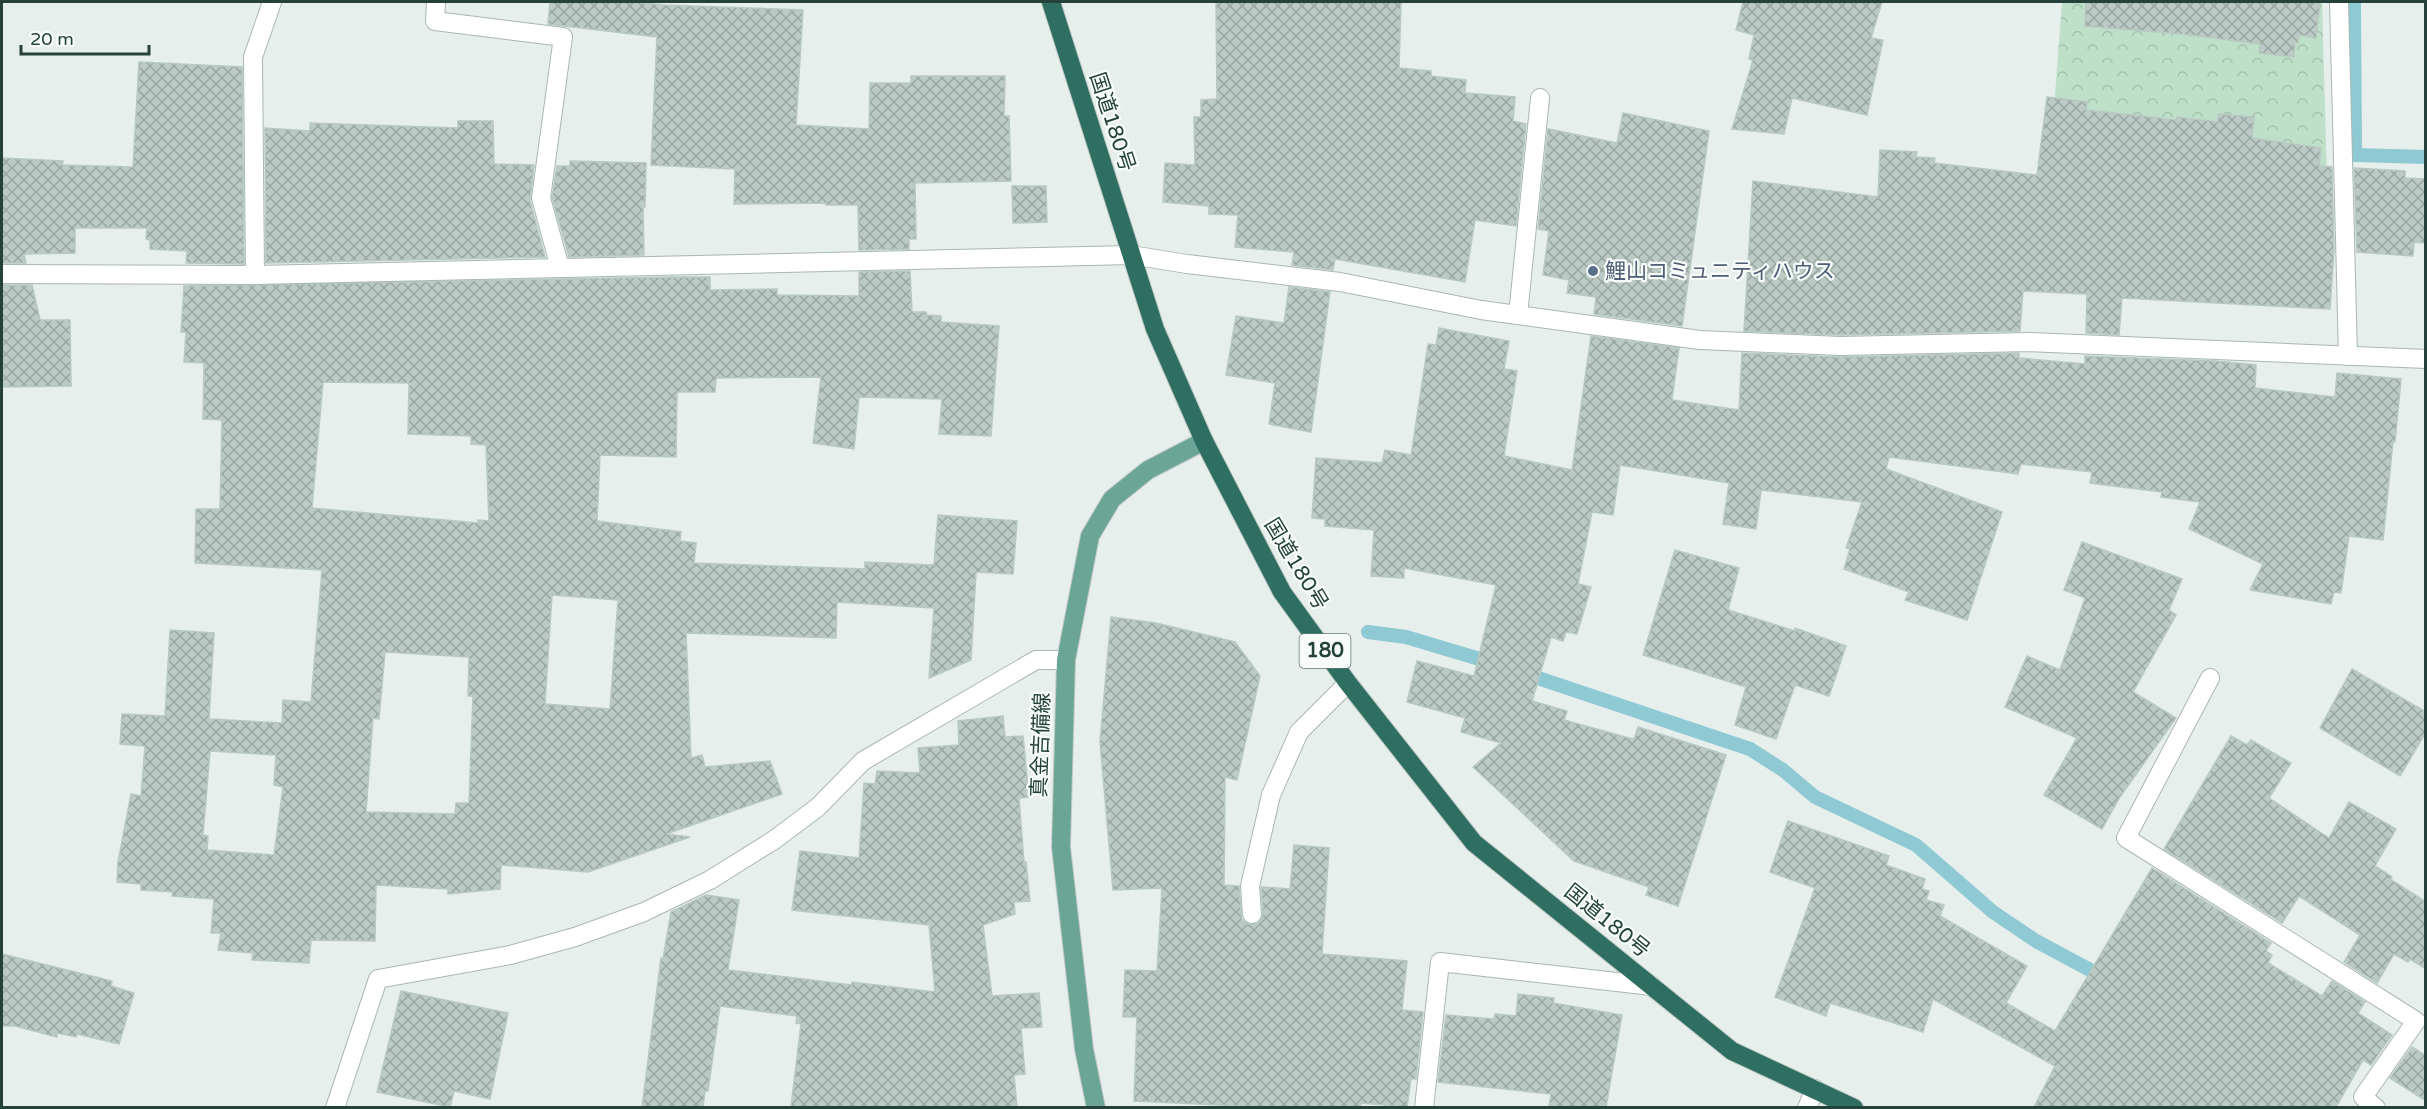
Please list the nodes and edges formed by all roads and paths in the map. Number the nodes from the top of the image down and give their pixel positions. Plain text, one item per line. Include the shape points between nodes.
1 (272, 2) edge
2 (436, 2) edge
3 (1051, 2) edge
4 (2339, 2) edge
5 (1540, 98) dead end
6 (1131, 255) junction
7 (560, 268) junction
8 (2, 274) edge
9 (255, 274) junction
10 (1518, 315) junction
11 (2349, 356) junction
12 (2426, 359) edge
13 (1204, 441) junction
14 (1066, 660) junction
15 (2210, 678) dead end
16 (1348, 682) junction
17 (1252, 914) dead end
18 (1652, 986) junction
19 (1815, 1089) junction
20 (335, 1107) edge
21 (1096, 1107) edge
22 (1424, 1107) edge
23 (1807, 1107) edge
24 (1854, 1107) edge
25 (2376, 1107) edge

1 - 9 street via 254,57
2 - 7 street via 435,21 563,37 541,198
3 - 6 highway, 国道180号 / 180
4 - 11 street
5 - 10 street
6 - 7 street
6 - 10 street via 1340,282
6 - 13 highway, 国道180号 / 180 via 1155,329
7 - 9 street
8 - 9 street
10 - 11 street via 1700,340 1840,346 2030,342
11 - 12 street
13 - 14 main road, 真金吉備線 via 1148,470 1112,499 1090,536
13 - 16 highway, 国道180号 / 180 via 1282,592
14 - 20 street via 1036,660 863,761 819,807 774,840 710,880 644,912 575,938 510,955 378,979
14 - 21 main road, 真金吉備線 via 1061,847 1084,1049
15 - 25 street via 2126,838 2416,1021 2363,1097
16 - 17 street via 1299,732 1271,795 1250,886
16 - 18 highway, 国道180号 / 180 via 1474,843
18 - 19 highway, 国道180号 / 180 via 1732,1051
18 - 22 street via 1440,962
19 - 23 street
19 - 24 highway, 国道180号 / 180

